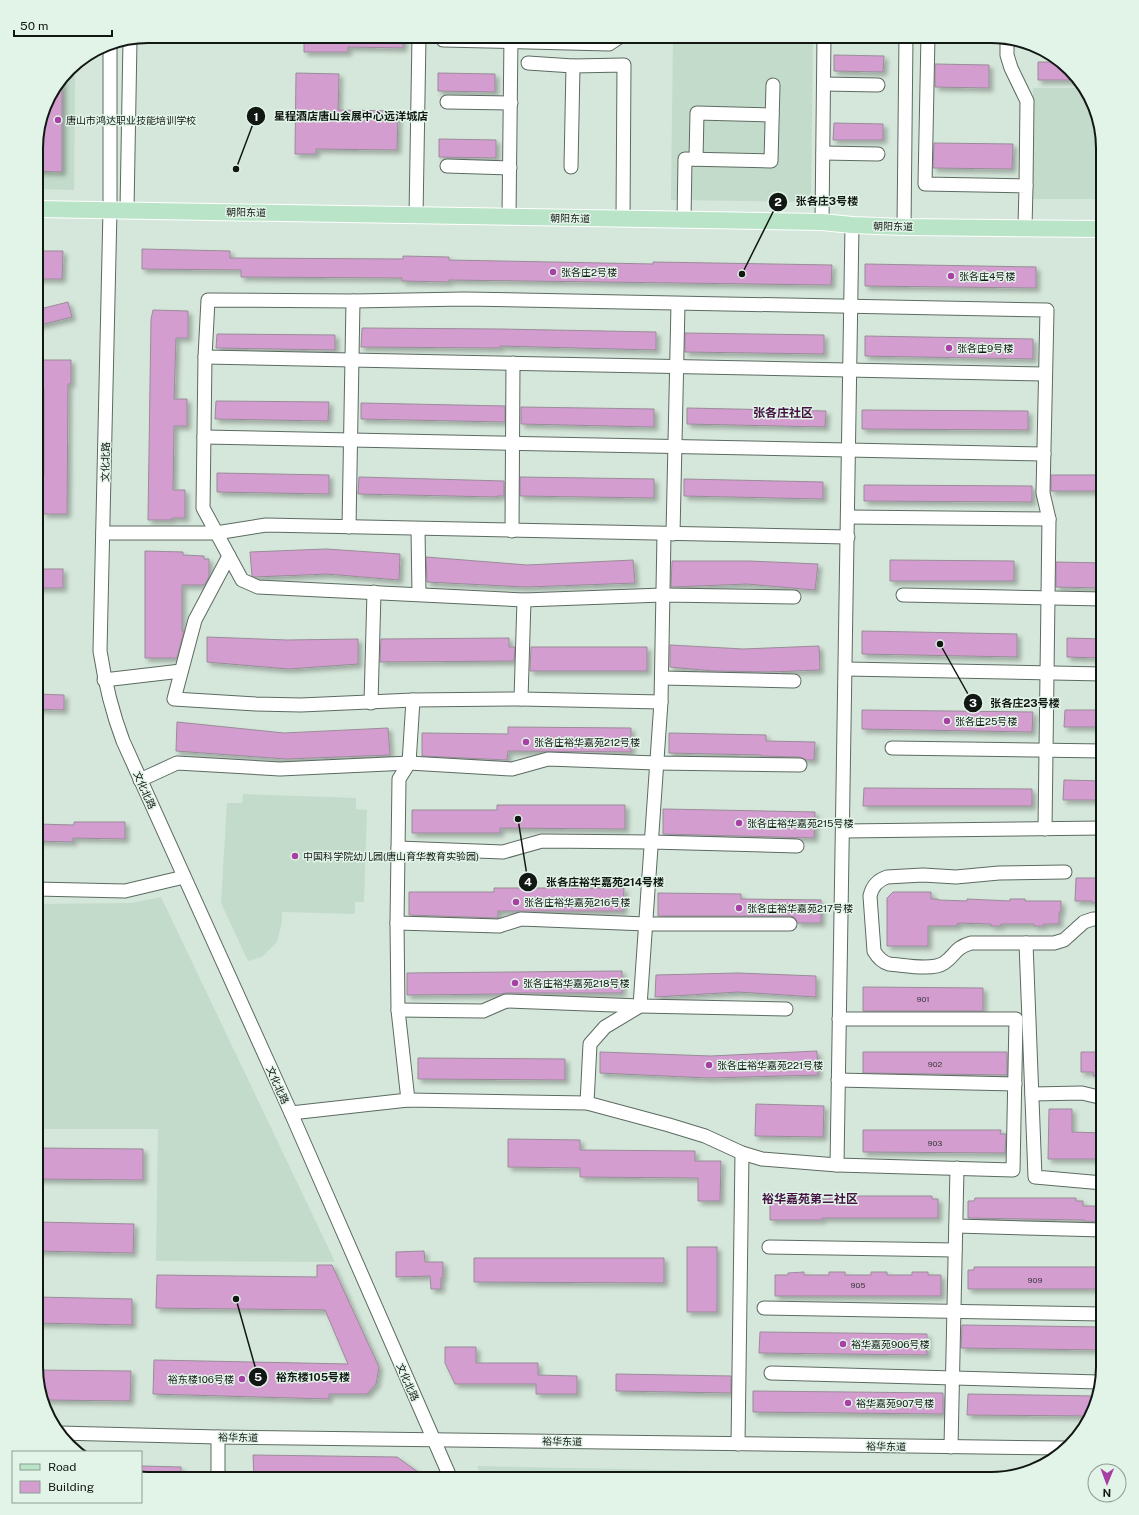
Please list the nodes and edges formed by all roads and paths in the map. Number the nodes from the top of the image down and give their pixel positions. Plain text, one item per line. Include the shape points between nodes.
1 (419, 43) edge
2 (511, 43) edge
3 (589, 43) edge
4 (610, 43) edge
5 (824, 43) edge
6 (906, 43) edge
7 (928, 43) edge
8 (1007, 44) edge
9 (130, 45) edge
10 (110, 50) edge
11 (528, 63) dead end
12 (573, 66) junction
13 (824, 84) junction
14 (773, 85) dead end
15 (878, 85) dead end
16 (448, 102) dead end
17 (511, 103) junction
18 (772, 115) junction
19 (823, 153) junction
20 (878, 154) dead end
21 (696, 160) junction
22 (447, 166) dead end
23 (571, 167) dead end
24 (510, 168) junction
25 (1026, 186) junction
26 (43, 209) edge
27 (110, 210) junction
28 (127, 210) junction
29 (416, 216) junction
30 (509, 217) junction
31 (623, 219) junction
32 (684, 220) junction
33 (822, 222) junction
34 (852, 225) junction
35 (904, 226) junction
36 (1025, 227) junction
37 (1096, 229) edge
38 (353, 301) junction
39 (678, 304) junction
40 (852, 306) junction
41 (205, 357) junction
42 (352, 360) junction
43 (513, 363) junction
44 (677, 367) junction
45 (851, 370) junction
46 (1045, 374) junction
47 (204, 437) junction
48 (350, 440) junction
49 (512, 443) junction
50 (675, 447) junction
51 (849, 450) junction
52 (1044, 454) junction
53 (848, 517) junction
54 (1050, 519) junction
55 (349, 527) junction
56 (418, 529) junction
57 (512, 530) junction
58 (216, 532) junction
59 (103, 533) junction
60 (668, 534) junction
61 (848, 537) junction
62 (229, 556) junction
63 (374, 592) junction
64 (419, 594) junction
65 (663, 595) junction
66 (903, 595) dead end
67 (794, 597) dead end
68 (1048, 598) junction
69 (1096, 599) edge
70 (524, 600) junction
71 (846, 669) junction
72 (181, 671) junction
73 (1047, 673) junction
74 (1096, 674) edge
75 (662, 678) junction
76 (104, 680) junction
77 (794, 681) dead end
78 (521, 699) junction
79 (413, 700) junction
80 (661, 702) junction
81 (371, 703) junction
82 (892, 748) dead end
83 (1046, 750) junction
84 (1096, 751) edge
85 (409, 763) junction
86 (656, 763) junction
87 (800, 765) dead end
88 (140, 780) junction
89 (1096, 828) edge
90 (1045, 829) junction
91 (843, 831) junction
92 (651, 842) junction
93 (797, 846) dead end
94 (398, 848) junction
95 (1065, 872) dead end
96 (184, 877) junction
97 (43, 889) edge
98 (1096, 919) edge
99 (397, 922) junction
100 (646, 924) junction
101 (790, 924) dead end
102 (1026, 943) junction
103 (640, 1006) junction
104 (786, 1009) dead end
105 (398, 1010) junction
106 (839, 1019) junction
107 (838, 1080) junction
108 (1015, 1084) junction
109 (1032, 1094) junction
110 (1096, 1096) edge
111 (408, 1100) junction
112 (587, 1103) junction
113 (291, 1113) junction
114 (742, 1153) junction
115 (837, 1165) junction
116 (957, 1168) junction
117 (1096, 1182) edge
118 (956, 1226) junction
119 (1096, 1230) edge
120 (769, 1248) dead end
121 (955, 1250) junction
122 (764, 1308) dead end
123 (954, 1312) junction
124 (1096, 1314) edge
125 (771, 1373) dead end
126 (952, 1378) junction
127 (1095, 1382) edge
128 (67, 1433) edge
129 (218, 1437) junction
130 (433, 1439) junction
131 (738, 1444) junction
132 (951, 1447) junction
133 (1057, 1448) edge
134 (218, 1472) edge
135 (448, 1472) edge

1 - 29 street
2 - 17 street
3 - 4 street
5 - 13 street
6 - 35 street
7 - 25 street via 925,184
8 - 25 street via 1011,68 1027,101
9 - 28 street
10 - 27 street, 文化北路
11 - 12 street
12 - 23 street
12 - 31 street via 624,65
13 - 15 street
13 - 19 street
14 - 18 street
16 - 17 street
17 - 24 street
18 - 21 street via 771,161
18 - 21 street via 697,114
19 - 20 street
19 - 33 street
21 - 32 street via 685,159
22 - 24 street
24 - 30 street
25 - 36 street
26 - 27 main road, 朝阳东道
27 - 28 main road, 朝阳东道
27 - 59 street, 文化北路
28 - 29 main road, 朝阳东道
29 - 30 main road, 朝阳东道
30 - 31 main road, 朝阳东道
31 - 32 main road, 朝阳东道
32 - 33 main road, 朝阳东道
33 - 34 main road, 朝阳东道
34 - 35 main road, 朝阳东道
34 - 40 street
35 - 36 main road, 朝阳东道
36 - 37 main road, 朝阳东道
38 - 39 street via 464,299
38 - 41 street via 208,300
38 - 42 street
39 - 40 street
39 - 44 street
40 - 45 street
40 - 46 street via 1047,310
41 - 42 street
41 - 47 street
42 - 43 street
42 - 48 street
43 - 44 street
43 - 49 street
44 - 45 street
44 - 50 street
45 - 46 street
45 - 51 street
46 - 52 street
47 - 48 street
47 - 58 street via 204,508
48 - 49 street
48 - 55 street
49 - 50 street
49 - 57 street
50 - 51 street
50 - 60 street
51 - 52 street
51 - 53 street
52 - 54 street via 1043,493
53 - 54 street
53 - 61 street
54 - 68 street
55 - 56 street
55 - 58 street via 266,525
56 - 57 street
56 - 64 street
57 - 60 street
58 - 59 street
58 - 62 street
59 - 76 street, 文化北路 via 100,651
60 - 61 street
60 - 65 street
61 - 71 street
62 - 63 street via 242,580 258,587
62 - 72 street via 195,620
63 - 64 street
63 - 81 street
64 - 70 street
65 - 67 street
65 - 70 street
65 - 75 street
66 - 68 street
68 - 69 street
68 - 73 street
70 - 78 street
71 - 73 street
71 - 91 street
72 - 76 street
72 - 81 street via 174,699 301,705
73 - 74 street
73 - 83 street
75 - 77 street
75 - 80 street
76 - 88 street, 文化北路 via 112,714
78 - 79 street
78 - 80 street
79 - 81 street
79 - 85 street
80 - 86 street
82 - 83 street
83 - 84 street
83 - 90 street
85 - 86 street via 512,769 548,759
85 - 88 street via 280,769 177,764
85 - 94 street via 399,780
86 - 87 street
86 - 92 street
88 - 96 street, 文化北路
89 - 90 street
90 - 91 street
91 - 106 street
92 - 93 street
92 - 94 street via 542,841 503,852
92 - 100 street
94 - 99 street
95 - 102 street via 887,877 872,889 872,944 877,957 883,962 933,967 946,962 961,946 971,943
96 - 97 street via 125,891
96 - 113 street, 文化北路
98 - 102 street via 1084,922 1064,940 1054,943
99 - 100 street via 499,926 521,920
99 - 105 street
100 - 101 street
100 - 103 street
102 - 109 street
103 - 104 street
103 - 105 street via 506,1002 483,1011
103 - 112 street via 605,1027 590,1044
105 - 111 street
106 - 107 street
106 - 108 street via 1016,1019
107 - 108 street
107 - 115 street
108 - 116 street via 1013,1170
109 - 110 street via 1082,1093
109 - 117 street via 1035,1176
111 - 112 street
111 - 113 street
112 - 114 street via 705,1136
113 - 130 street, 文化北路
114 - 115 street via 762,1158
114 - 131 street
115 - 116 street
116 - 118 street
118 - 119 street
118 - 121 street
120 - 121 street
121 - 123 street
122 - 123 street
123 - 124 street
123 - 126 street
125 - 126 street
126 - 127 street
126 - 132 street
128 - 129 street, 裕华东道
129 - 130 street, 裕华东道
129 - 134 street
130 - 131 street, 裕华东道
130 - 135 street, 文化北路
131 - 132 street, 裕华东道
132 - 133 street, 裕华东道

